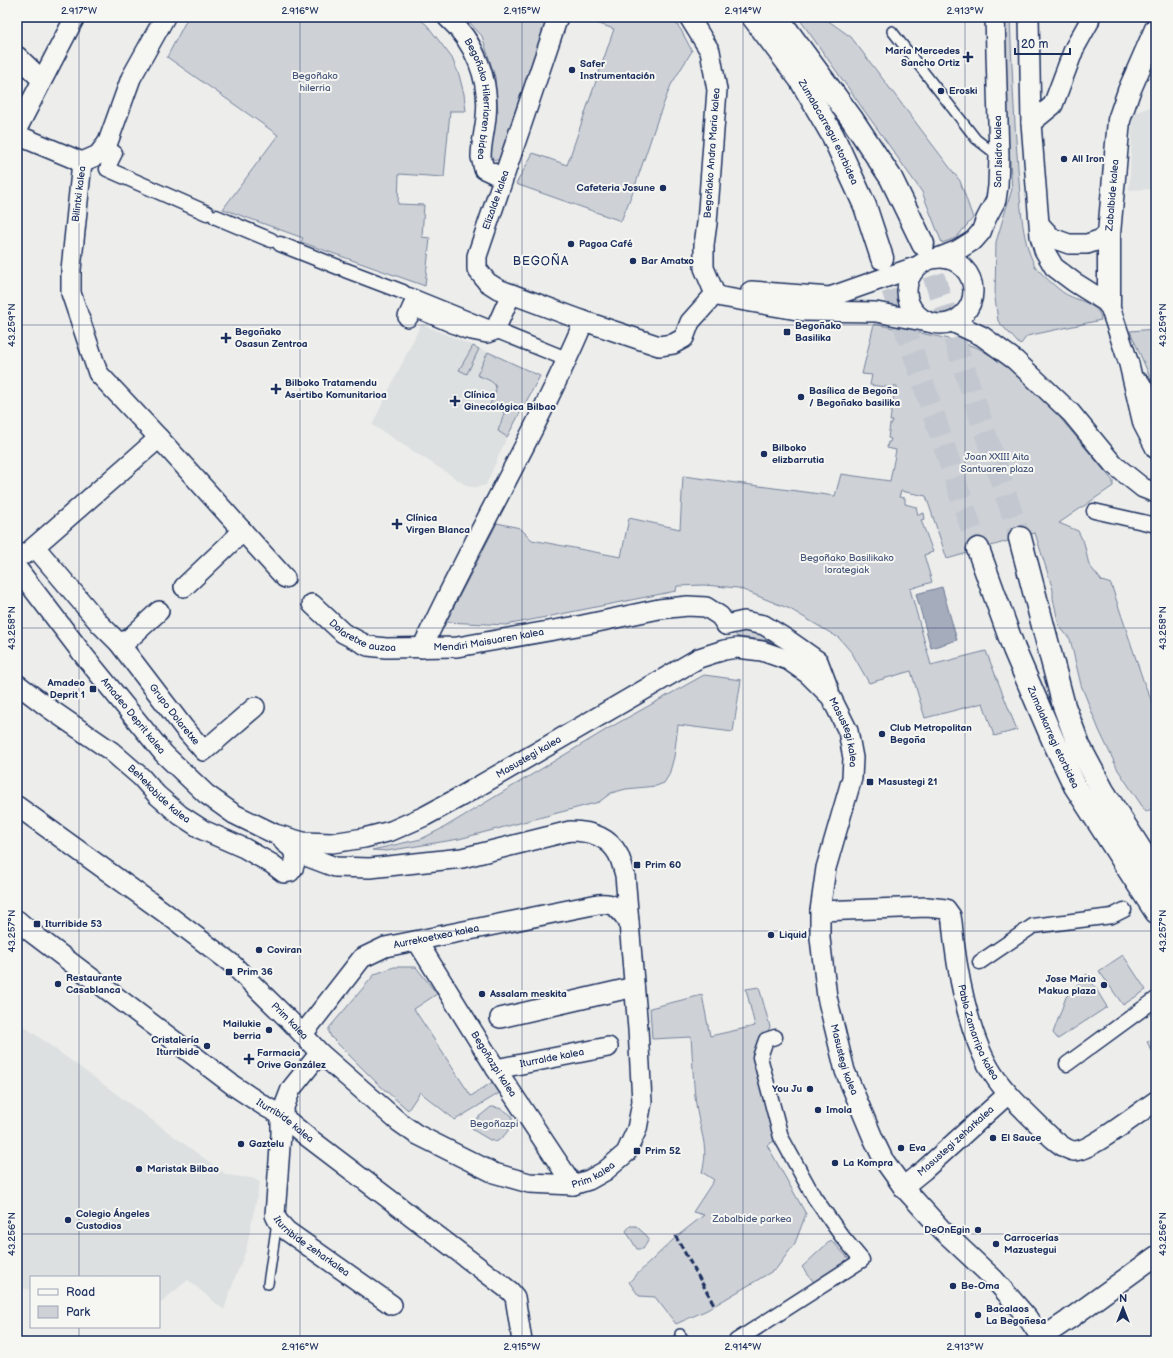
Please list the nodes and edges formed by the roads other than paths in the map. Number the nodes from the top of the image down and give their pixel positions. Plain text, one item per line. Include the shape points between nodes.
1 (75, 17) edge
2 (165, 17) edge
3 (447, 17) edge
4 (558, 17) edge
5 (689, 17) edge
6 (753, 17) edge
7 (777, 17) edge
8 (996, 17) edge
9 (1030, 17) edge
10 (1090, 17) edge
11 (1156, 29) edge
12 (892, 31) dead end
13 (17, 56) edge
14 (42, 80) junction
15 (1031, 123) junction
16 (17, 129) edge
17 (17, 135) edge
18 (105, 147) junction
19 (999, 157) junction
20 (82, 162) junction
21 (503, 178) junction
22 (1040, 225) junction
23 (1109, 234) junction
24 (931, 251) junction
25 (882, 258) tunnel mouth
26 (918, 266) junction
27 (511, 294) junction
28 (719, 295) junction
29 (1109, 304) junction
30 (408, 317) dead end
31 (584, 322) junction
32 (928, 322) junction
33 (952, 322) junction
34 (495, 330) junction
35 (566, 358) junction
36 (1129, 364) junction
37 (1155, 410) edge
38 (159, 438) junction
39 (1156, 449) edge
40 (1156, 493) edge
41 (1094, 511) dead end
42 (1156, 525) edge
43 (243, 531) junction
44 (1020, 538) tunnel mouth
45 (35, 547) junction
46 (978, 549) tunnel mouth
47 (17, 563) edge
48 (17, 568) edge
49 (285, 578) dead end
50 (184, 587) dead end
51 (312, 604) dead end
52 (159, 611) dead end
53 (726, 625) junction
54 (119, 643) junction
55 (422, 648) junction
56 (724, 650) junction
57 (17, 684) edge
58 (831, 697) junction
59 (255, 707) dead end
60 (17, 806) edge
61 (275, 834) junction
62 (346, 841) junction
63 (293, 849) junction
64 (381, 867) junction
65 (356, 868) junction
66 (1156, 874) edge
67 (626, 883) junction
68 (607, 903) junction
69 (1124, 910) dead end
70 (820, 911) junction
71 (1156, 912) edge
72 (629, 922) junction
73 (19, 927) edge
74 (417, 941) junction
75 (980, 962) dead end
76 (634, 988) junction
77 (1156, 999) edge
78 (500, 1018) dead end
79 (303, 1034) junction
80 (775, 1038) dead end
81 (608, 1047) dead end
82 (320, 1053) junction
83 (1067, 1064) dead end
84 (496, 1069) junction
85 (1008, 1094) junction
86 (1156, 1100) edge
87 (280, 1115) junction
88 (573, 1185) junction
89 (903, 1187) junction
90 (278, 1221) junction
91 (1156, 1256) edge
92 (268, 1284) dead end
93 (392, 1305) dead end
94 (1040, 1340) edge
95 (522, 1341) edge
96 (736, 1341) edge

1 - 14 street
2 - 18 street via 131,78
3 - 21 street, Begoñako Hilerriaren bidea via 472,47 482,72 487,102 481,158 484,169
4 - 21 street, Elizalde kalea
5 - 28 street, Begoñako Andra Maria kalea via 710,52 718,90 704,268
6 - 25 main road, Zumalacarregui etorbidea via 800,79 833,136 864,206
7 - 24 main road, Zumalacarregui etorbidea via 852,119 891,178
8 - 19 street, San Isidro kalea
9 - 15 street
10 - 15 street via 1074,49 1053,104
11 - 23 main road, Zabalbide kalea via 1119,120
12 - 19 lane via 976,139
13 - 14 street
14 - 16 street
15 - 22 street
17 - 20 street
18 - 20 street, Bilintxi kalea via 98,154
18 - 34 street via 115,153 107,169 341,269
19 - 24 street, San Isidro kalea via 996,200 981,232 958,250
20 - 38 street, Bilintxi kalea via 71,293 98,373
21 - 27 street, Elizalde kalea via 477,256 477,269 487,282
22 - 23 street via 1052,238 1069,244 1087,244
22 - 29 street via 1044,250 1054,267
23 - 29 main road, Zabalbide kalea
24 - 26 street via 927,261
24 - 33 street via 958,263 971,279 972,300 961,317
26 - 28 street via 830,297 742,290
26 - 32 street via 907,286 907,297 911,308
27 - 31 street, Elizalde kalea
27 - 34 street
28 - 31 street via 690,322 684,338 673,344 659,346
28 - 32 street via 803,311 876,312
29 - 36 street, Zabalbide kalea
30 - 34 street via 413,306 467,329 487,333
31 - 35 street
32 - 33 street
33 - 40 street via 982,336 1015,360 1071,413 1113,464 1143,488
34 - 35 street
35 - 55 street, Mendiri Maisuaren kalea via 553,390 442,604
36 - 37 street, Zabalbide kalea
36 - 39 street, Zabalbide kalea via 1143,424
38 - 43 street
38 - 45 street
41 - 42 street
43 - 49 street
43 - 50 street
44 - 66 main road, Zumalakarregi etorbidea via 1064,706 1079,746 1103,791
45 - 47 street
45 - 54 street, Grupo Dolaretxe
46 - 71 main road, Zumalakarregi etorbidea via 1014,649 1075,786
48 - 61 street, Amadeo Deprit kalea via 164,754 206,794 234,814
51 - 55 street, Dolaretxe auzoa via 343,633 368,646
52 - 54 street via 129,639
53 - 55 street, Mendiri Maisuaren kalea via 720,616 706,608 688,606 659,609 457,648
53 - 56 street
53 - 58 street via 744,620 764,625 818,660
54 - 59 street, Grupo Dolaretxe via 204,751
56 - 58 street, Masustegi kalea via 737,648 762,651 788,660 808,674
56 - 62 street, Masustegi kalea via 699,658 425,816 391,831
57 - 63 street, Behekobide kalea via 111,750 180,815 203,830 244,848 284,873 294,868
58 - 70 street, Masustegi kalea via 848,731 853,758 852,778 826,868
60 - 79 street, Prim kalea via 216,950 244,974
61 - 62 street, Masustegi kalea via 303,842
61 - 63 street, Prim kalea
62 - 64 street via 364,858
62 - 65 street via 340,848 342,855
63 - 65 street, Prim kalea via 335,867
64 - 65 street, Prim kalea
64 - 67 street, Prim kalea via 462,858 577,831 595,834 607,841 618,854
67 - 68 street via 616,898
67 - 72 street, Prim kalea
68 - 72 street via 616,908
68 - 74 street, Aurrekoetxea kalea
69 - 75 street via 1112,916 1033,926
70 - 85 street, Pablo Zamarripa kalea via 927,907 946,909 951,916 959,976 978,1043 990,1069
70 - 89 street, Masustegi kalea via 820,938 827,997 845,1071 883,1159
72 - 76 street, Prim kalea
73 - 87 street, Iturribide kalea via 234,1086
74 - 79 street, Aurrekoetxea kalea via 385,948 362,958
74 - 84 street, Begoñazpi kalea
76 - 78 street
76 - 88 street, Prim kalea via 642,1102 637,1129 626,1153 604,1171 589,1180
77 - 83 street
79 - 82 street, Prim kalea
80 - 96 street via 766,1040 760,1057 782,1137 814,1196 862,1260
81 - 84 street, Iturralde kalea
82 - 87 street via 291,1089
82 - 88 street, Prim kalea via 416,1134 494,1173 529,1183
84 - 88 street, Begoñazpi kalea
85 - 86 street, Pablo Zamarripa kalea via 1053,1139 1074,1151 1093,1144
85 - 89 street, Masustegi zeharkalea
87 - 90 street, Iturribide zeharkalea via 275,1215
87 - 95 street, Iturribide kalea via 510,1291 515,1296
89 - 94 street, Masustegi kalea via 943,1231 994,1279 1027,1317
90 - 92 lane
90 - 93 street, Iturribide zeharkalea via 287,1231
91 - 94 street

